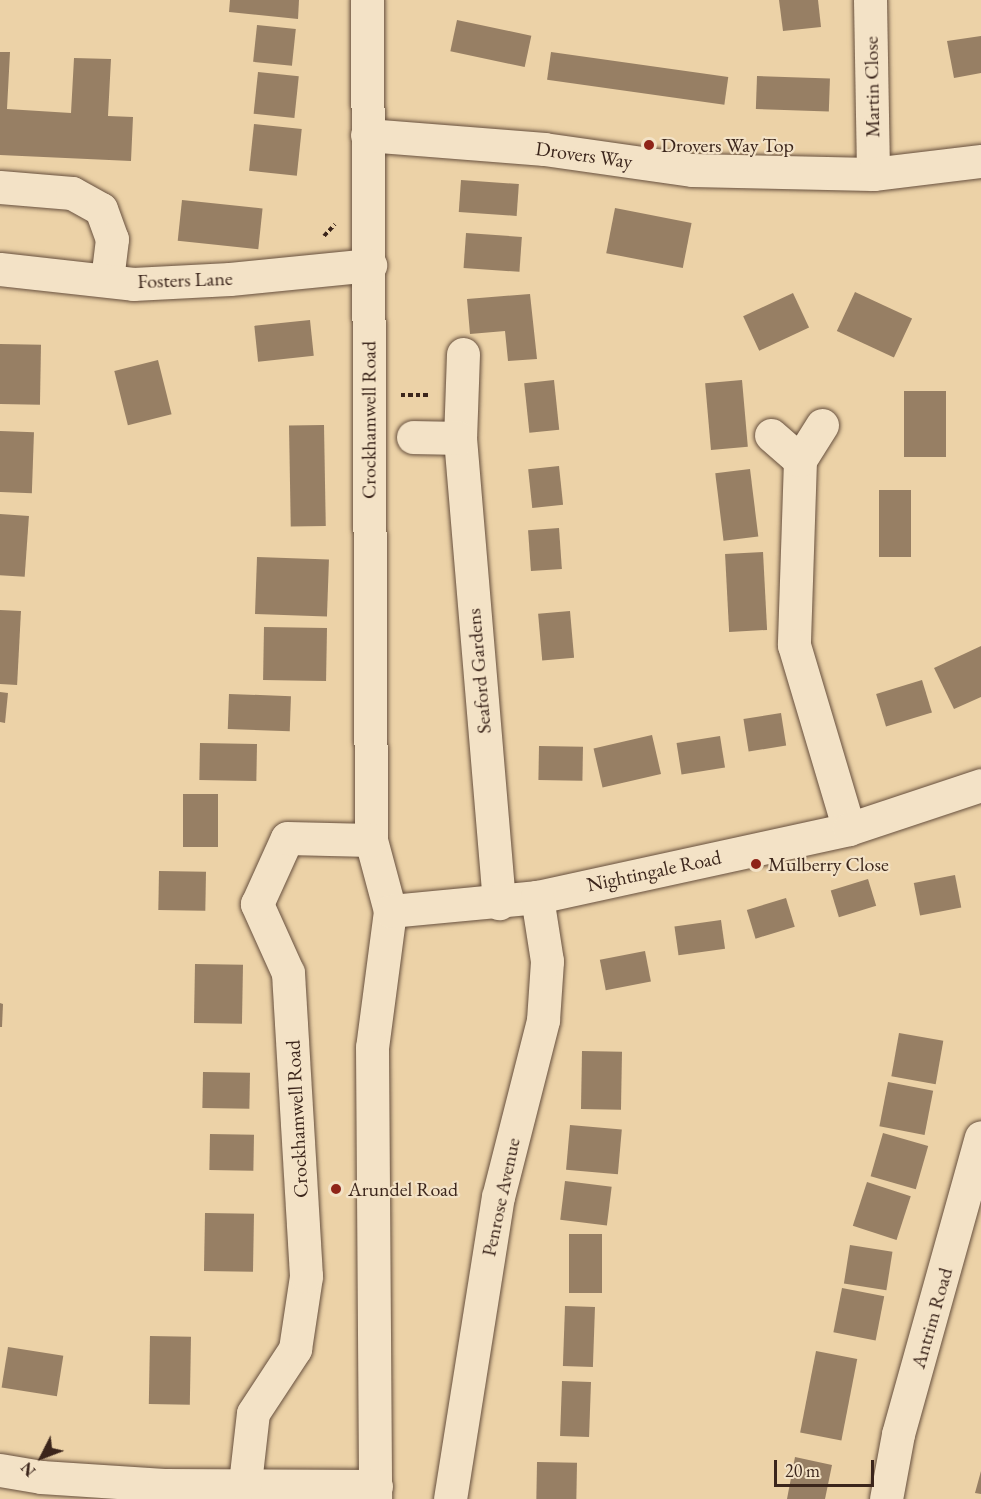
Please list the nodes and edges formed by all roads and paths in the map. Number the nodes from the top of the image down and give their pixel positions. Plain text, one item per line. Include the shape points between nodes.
1 (367, 0) edge
2 (870, 0) edge
3 (367, 135) junction
4 (981, 161) edge
5 (873, 174) junction
6 (368, 186) junction
7 (0, 187) edge
8 (370, 265) junction
9 (0, 268) edge
10 (292, 273) junction
11 (107, 280) junction
12 (463, 354) dead end
13 (368, 394) junction
14 (461, 396) junction
15 (822, 425) dead end
16 (771, 435) dead end
17 (413, 437) dead end
18 (460, 438) junction
19 (800, 460) junction
20 (980, 790) edge
21 (849, 829) junction
22 (371, 840) junction
23 (537, 897) junction
24 (499, 903) junction
25 (390, 911) junction
26 (981, 1137) edge
27 (972, 1209) edge
28 (0, 1470) edge
29 (245, 1483) junction
30 (376, 1493) edge
31 (450, 1499) edge
32 (886, 1499) edge

1 - 3 street, Crockhamwell Road
2 - 5 street, Martin Close
3 - 5 street, Drovers Way via 544,149 692,171
3 - 6 street, Crockhamwell Road
4 - 5 street, Drovers Way
6 - 8 street, Crockhamwell Road
6 - 10 path
7 - 11 street via 72,192 101,209 112,239
8 - 10 street, Fosters Lane
8 - 13 street, Crockhamwell Road
9 - 11 street, Fosters Lane
10 - 11 street, Fosters Lane via 133,284
12 - 14 street, Seaford Gardens
13 - 14 path
13 - 22 street, Crockhamwell Road
14 - 18 street, Seaford Gardens
15 - 19 street
16 - 19 street
17 - 18 street
18 - 24 street, Seaford Gardens
19 - 21 street via 794,645
20 - 21 street, Nightingale Road
21 - 23 street, Nightingale Road
22 - 25 street, Crockhamwell Road
22 - 29 street, Crockhamwell Road via 288,838 257,903 288,973 306,1276 295,1349 254,1413
23 - 24 street, Nightingale Road
23 - 31 street, Penrose Avenue via 547,961 543,1020 498,1197
24 - 25 street, Nightingale Road
25 - 30 street, Crockhamwell Road via 372,1047
26 - 27 street, Antrim Road
27 - 32 street, Antrim Road via 898,1434
28 - 29 street via 41,1477 164,1485
29 - 30 street

